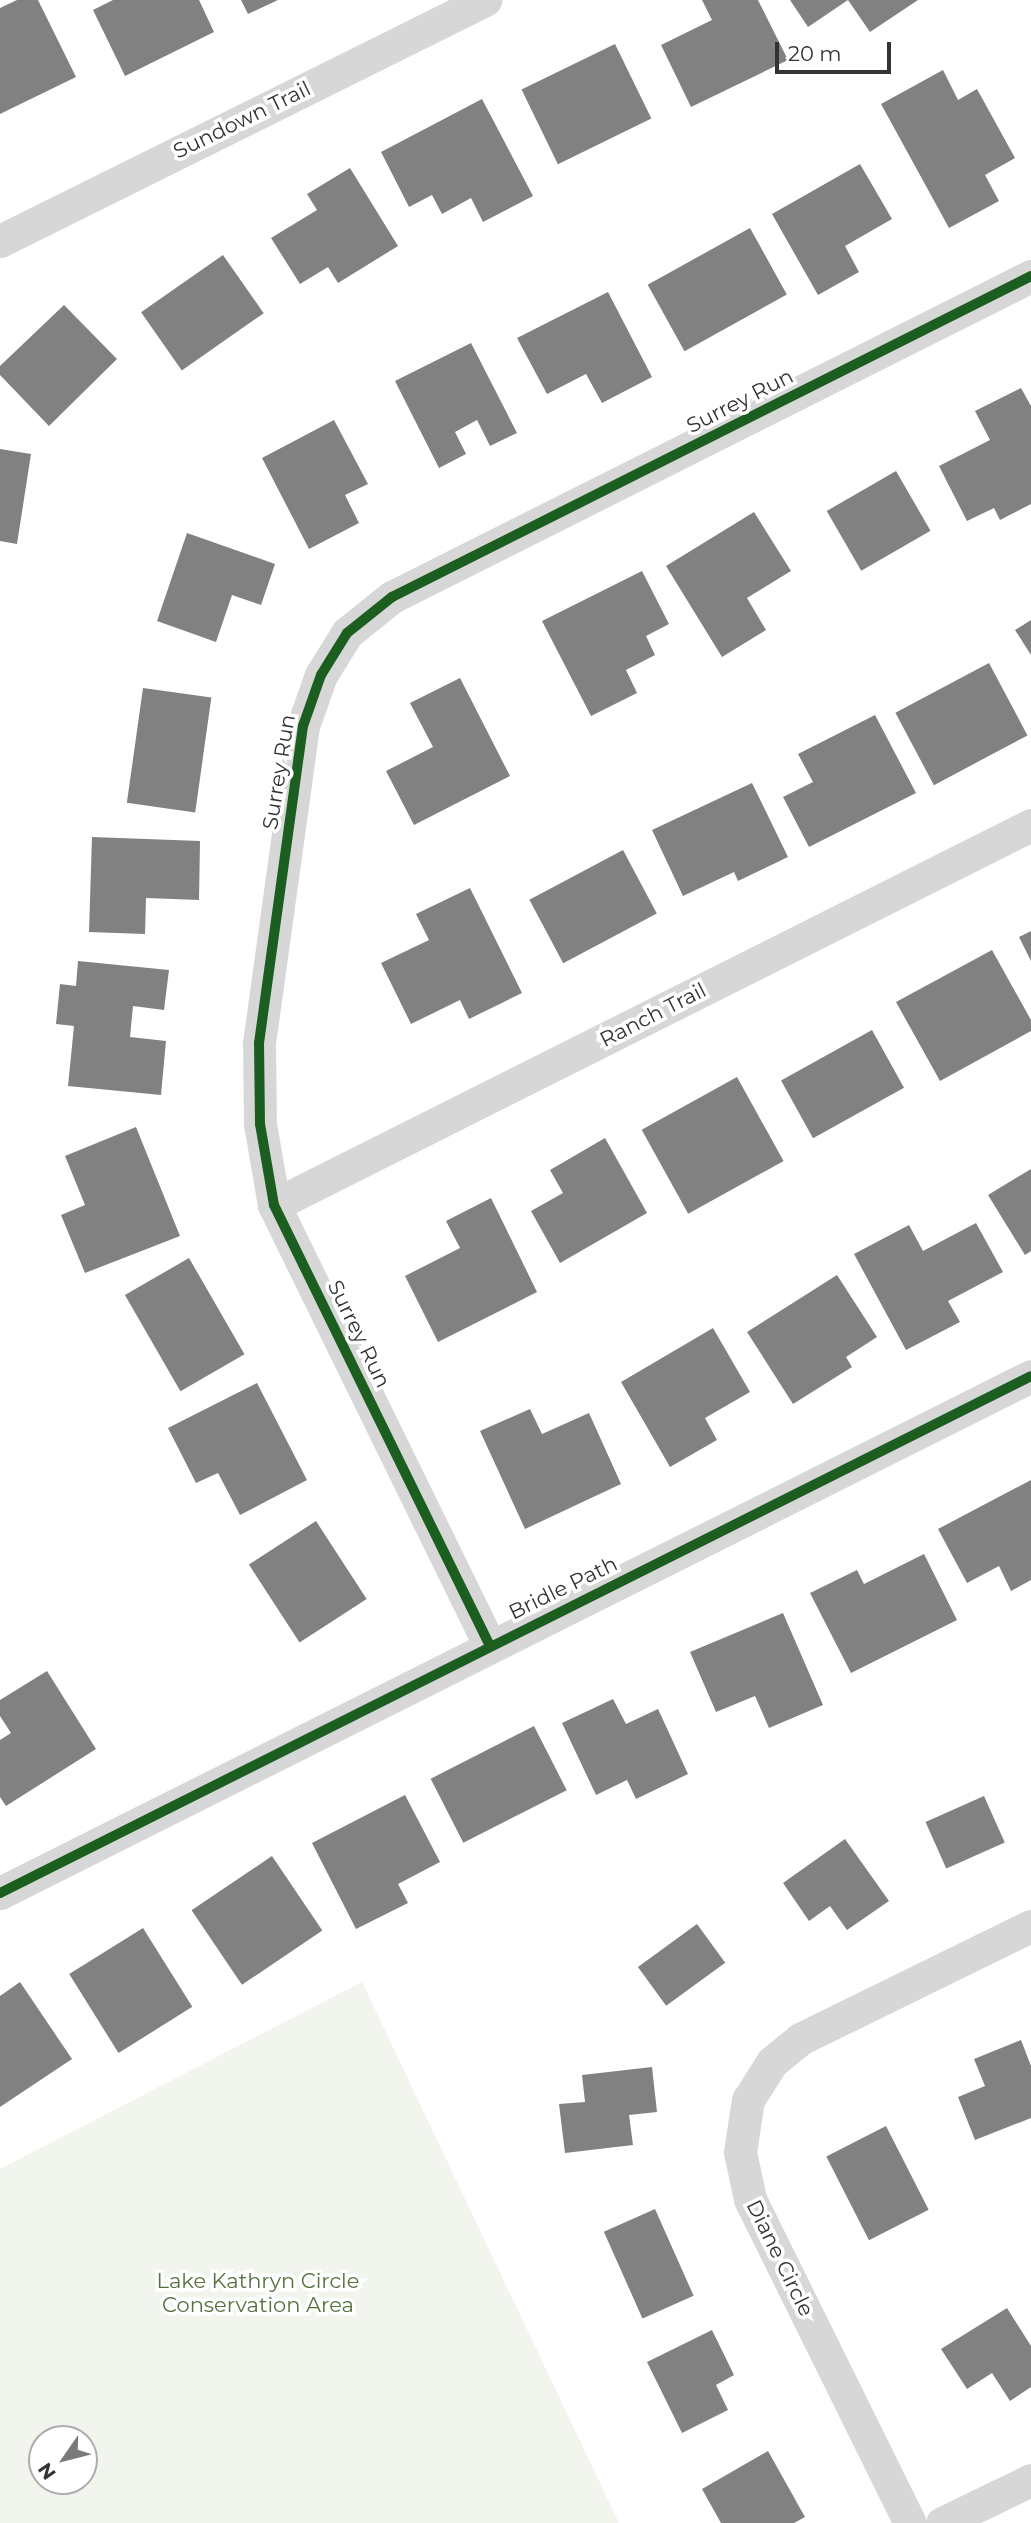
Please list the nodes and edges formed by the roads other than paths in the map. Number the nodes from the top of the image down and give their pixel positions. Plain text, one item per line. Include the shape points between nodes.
1 (485, 0) edge
2 (0, 241) edge
3 (1031, 276) edge
4 (1031, 825) edge
5 (274, 1205) junction
6 (1031, 1376) edge
7 (490, 1646) junction
8 (0, 1893) edge
9 (1031, 1926) edge
10 (1031, 2480) edge
11 (911, 2523) edge
12 (942, 2523) edge

1 - 2 street, Sundown Trail
3 - 5 street, Surrey Run via 393,597 347,633 321,675 303,726 259,1043 260,1124
4 - 5 street, Ranch Trail
5 - 7 street, Surrey Run
6 - 7 street, Bridle Path
7 - 8 street, Bridle Path
9 - 11 street, Diane Circle via 800,2039 772,2062 748,2100 740,2152 750,2199
10 - 12 street

